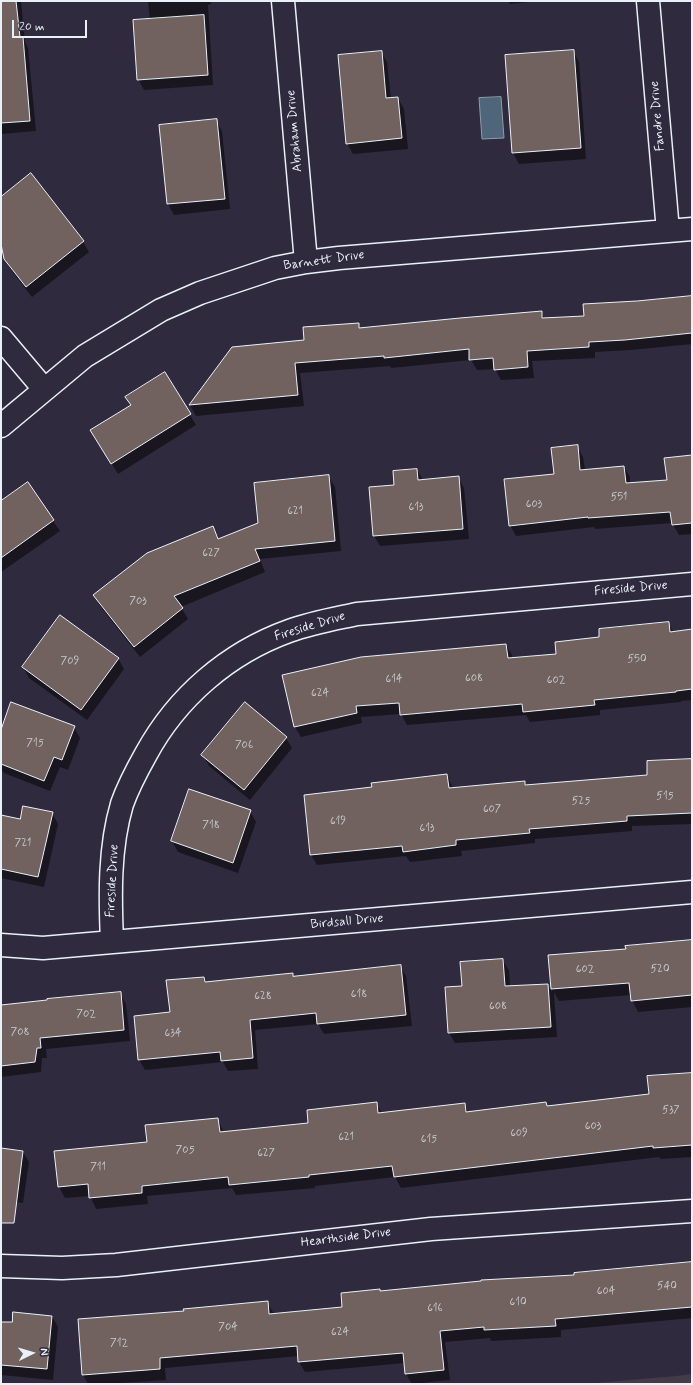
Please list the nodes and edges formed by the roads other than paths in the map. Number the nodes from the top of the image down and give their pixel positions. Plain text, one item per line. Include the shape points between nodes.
1 (283, 1) edge
2 (648, 1) edge
3 (692, 229) edge
4 (668, 231) junction
5 (306, 262) junction
6 (1, 338) edge
7 (44, 389) junction
8 (1, 426) edge
9 (692, 584) edge
10 (692, 892) edge
11 (112, 942) junction
12 (1, 945) edge
13 (692, 1211) edge
14 (1, 1266) edge

1 - 5 street, Abraham Drive
2 - 4 street, Fandre Drive
3 - 4 street, Barnett Drive
4 - 5 street, Barnett Drive
5 - 7 street, Barnett Drive via 239,279 161,310 85,356
6 - 7 street
7 - 8 street, Barnett Drive
9 - 11 street, Fireside Drive via 357,614 289,631 229,661 175,709 154,739 123,803 115,838 112,874
10 - 11 street, Birdsall Drive
11 - 12 street, Birdsall Drive via 43,948
13 - 14 street, Hearthside Drive via 431,1229 116,1265 62,1268

